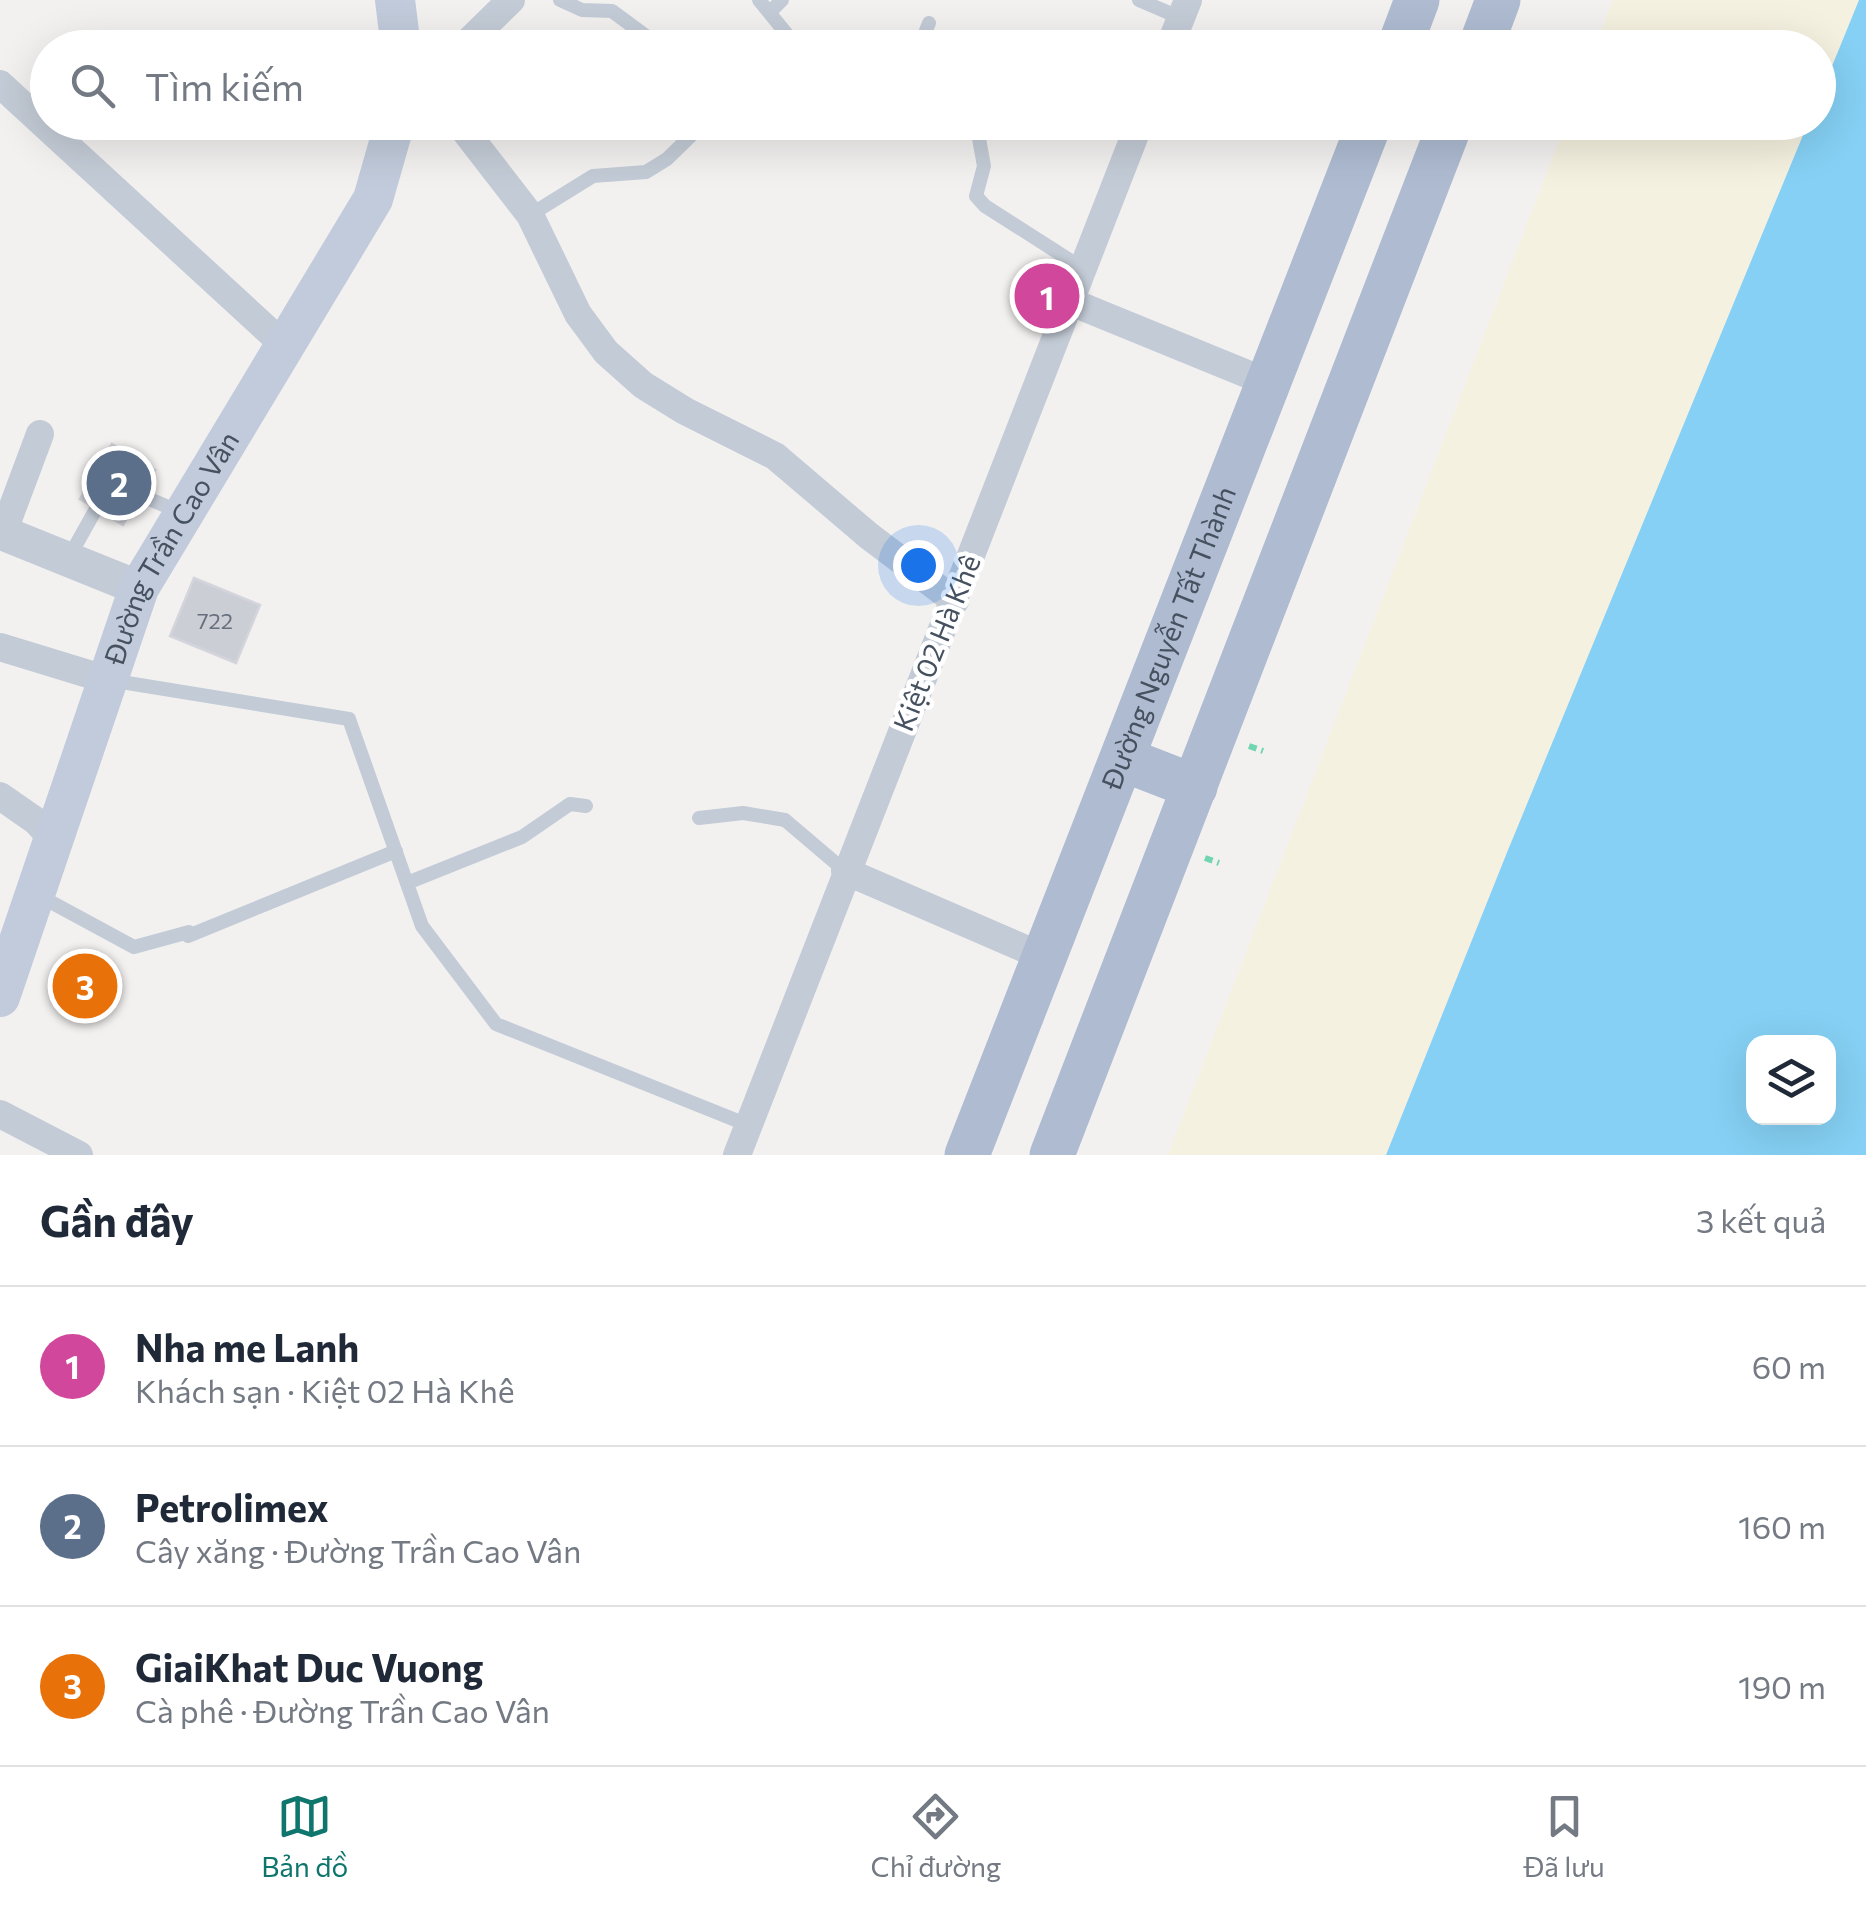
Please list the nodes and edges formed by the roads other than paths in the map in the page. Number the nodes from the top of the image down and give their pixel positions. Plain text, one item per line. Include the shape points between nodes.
1 (395, 0) edge
2 (510, 0) edge
3 (560, 0) edge
4 (759, 0) edge
5 (1139, 0) edge
6 (1418, 0) edge
7 (1496, 1) edge
8 (776, 6) edge
9 (1185, 9) edge
10 (930, 23) dead end
11 (399, 30) edge
12 (480, 30) edge
13 (638, 30) edge
14 (789, 30) edge
15 (927, 30) edge
16 (1406, 30) edge
17 (1486, 30) edge
18 (0, 84) edge
19 (30, 112) edge
20 (61, 140) edge
21 (390, 140) edge
22 (472, 140) edge
23 (687, 140) edge
24 (979, 140) edge
25 (1133, 140) edge
26 (1363, 140) edge
27 (1444, 140) edge
28 (530, 215) junction
29 (1082, 268) junction
30 (1072, 302) junction
31 (284, 345) junction
32 (1269, 383) junction
33 (40, 434) dead end
34 (140, 496) dead end
35 (96, 508) dead end
36 (183, 514) junction
37 (2, 532) edge
38 (68, 559) junction
39 (140, 588) junction
40 (955, 601) junction
41 (0, 647) edge
42 (108, 680) junction
43 (1123, 758) junction
44 (1195, 787) junction
45 (0, 796) edge
46 (586, 806) dead end
47 (699, 818) dead end
48 (54, 840) junction
49 (396, 851) junction
50 (845, 872) junction
51 (407, 883) junction
52 (36, 893) junction
53 (1044, 956) junction
54 (0, 997) edge
55 (0, 1114) edge
56 (748, 1125) junction
57 (79, 1155) edge
58 (737, 1155) edge
59 (967, 1155) edge
60 (1052, 1155) edge

1 - 11 main road
2 - 12 street
3 - 13 lane via 582,10 612,11
4 - 8 lane
5 - 9 lane
6 - 16 main road
7 - 17 main road
8 - 14 lane
10 - 15 lane
18 - 19 street
20 - 31 street
21 - 31 main road, Đường Trần Cao Vân via 373,199
22 - 28 street
23 - 28 lane via 646,172 593,176
24 - 29 lane via 984,166 976,196
25 - 29 street, Kiệt 02 Hà Khê
26 - 32 main road, Đường Nguyễn Tất Thành
27 - 44 main road
28 - 40 street via 578,314 606,352 685,411 775,456
29 - 30 street, Kiệt 02 Hà Khê
30 - 32 street
30 - 40 street, Kiệt 02 Hà Khê
31 - 36 main road, Đường Trần Cao Vân
32 - 43 main road, Đường Nguyễn Tất Thành
33 - 37 street
34 - 36 lane
35 - 38 lane
36 - 39 main road, Đường Trần Cao Vân
37 - 38 street
38 - 39 street
39 - 42 main road, Đường Trần Cao Vân
40 - 50 street, Kiệt 02 Hà Khê
41 - 42 street
42 - 48 main road, Đường Trần Cao Vân
42 - 49 lane via 349,720
43 - 44 main road
43 - 53 main road, Đường Nguyễn Tất Thành
44 - 60 main road
45 - 48 street
46 - 51 lane via 570,804 522,836
47 - 50 lane via 743,813 785,820
48 - 52 main road, Đường Trần Cao Vân
49 - 51 lane
49 - 52 lane via 188,936 134,946
50 - 53 street
50 - 56 street, Kiệt 02 Hà Khê
51 - 56 lane via 422,926 496,1024
52 - 54 main road, Đường Trần Cao Vân
53 - 59 main road, Đường Nguyễn Tất Thành
55 - 57 street
56 - 58 street, Kiệt 02 Hà Khê

